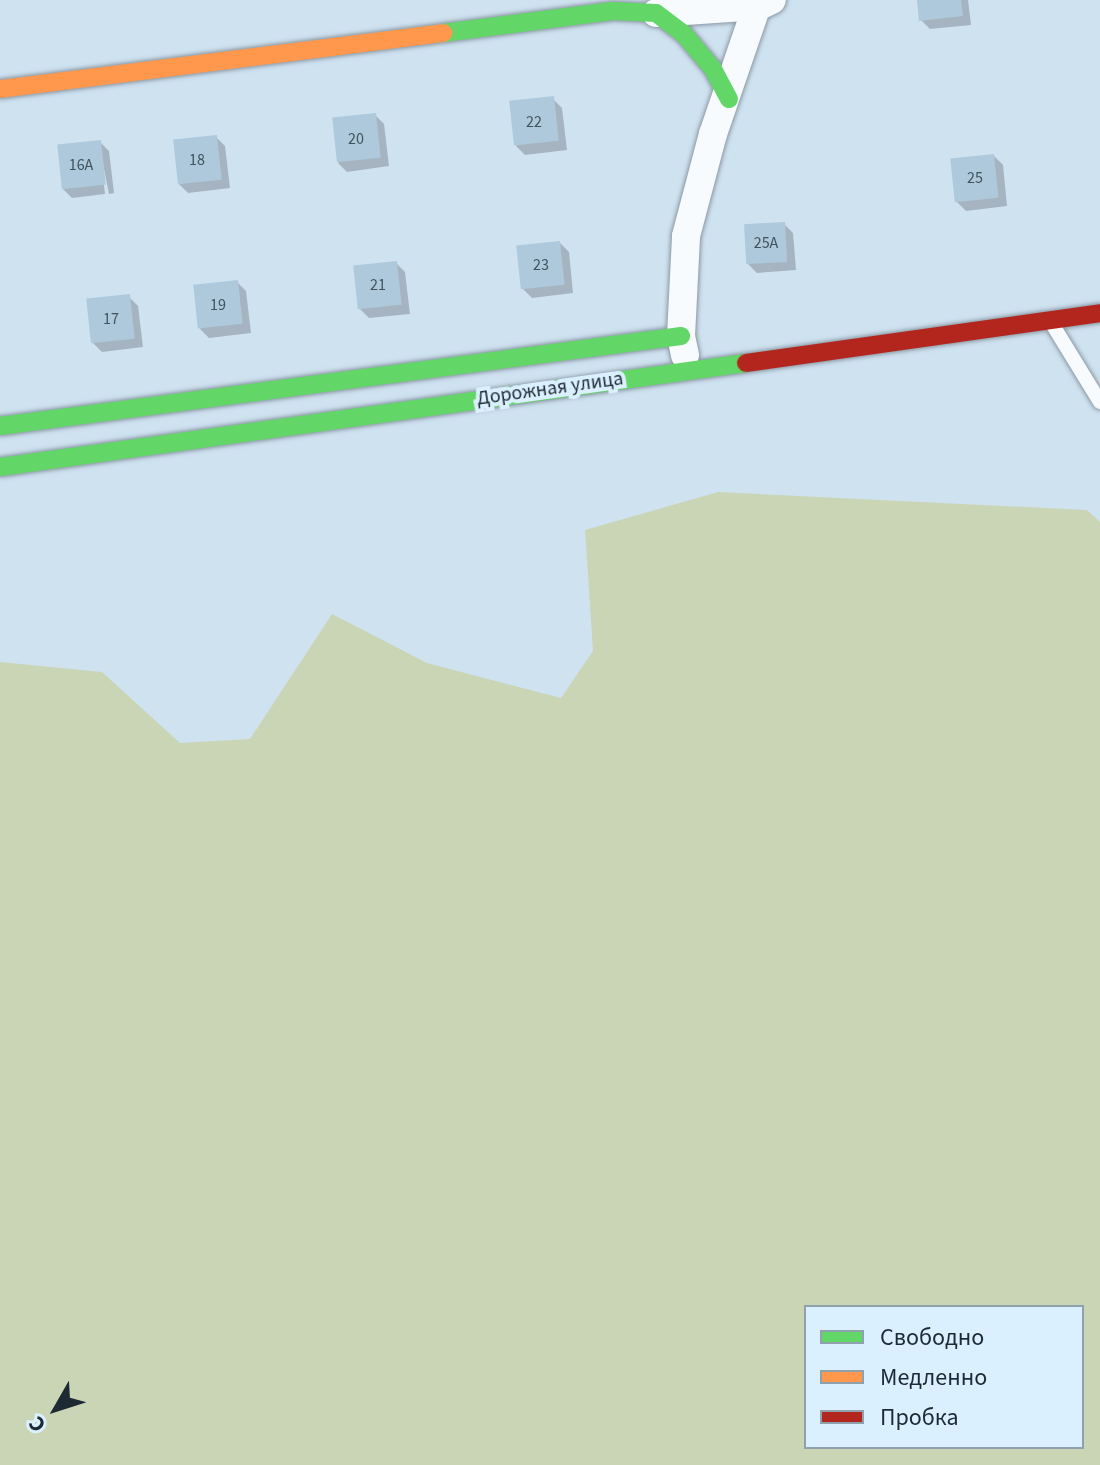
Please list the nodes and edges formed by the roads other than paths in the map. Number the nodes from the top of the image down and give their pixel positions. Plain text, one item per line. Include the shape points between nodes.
1 (763, 2) edge
2 (656, 13) junction
3 (0, 89) edge
4 (729, 99) junction
5 (1100, 313) edge
6 (1049, 319) junction
7 (681, 336) junction
8 (487, 358) junction
9 (688, 370) junction
10 (498, 396) junction
11 (1100, 402) edge
12 (76, 416) junction
13 (0, 426) edge
14 (86, 455) junction
15 (0, 467) edge

1 - 2 street
1 - 4 street
2 - 3 street via 613,11
2 - 4 street via 703,57
4 - 7 street via 713,134 686,236
5 - 6 street, Дорожная улица
6 - 9 street, Дорожная улица
6 - 11 lane
7 - 8 street
7 - 9 street
8 - 10 street
8 - 12 street
9 - 10 street, Дорожная улица
10 - 14 street, Дорожная улица
12 - 13 street
12 - 14 street
14 - 15 street, Дорожная улица

